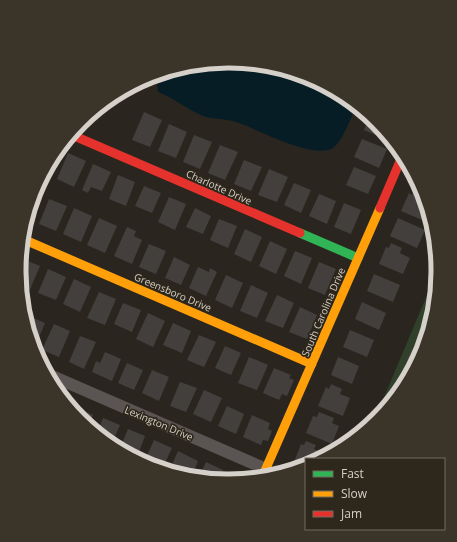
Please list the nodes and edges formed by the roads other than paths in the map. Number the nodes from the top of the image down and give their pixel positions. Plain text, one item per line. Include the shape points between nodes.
1 (76, 137) edge
2 (400, 162) edge
3 (28, 242) edge
4 (358, 258) junction
5 (312, 364) junction
6 (57, 378) edge
7 (265, 471) edge

1 - 4 street, Charlotte Drive
2 - 4 street, South Carolina Drive
3 - 5 street, Greensboro Drive
4 - 5 street, South Carolina Drive
5 - 7 street, South Carolina Drive
6 - 7 street, Lexington Drive

